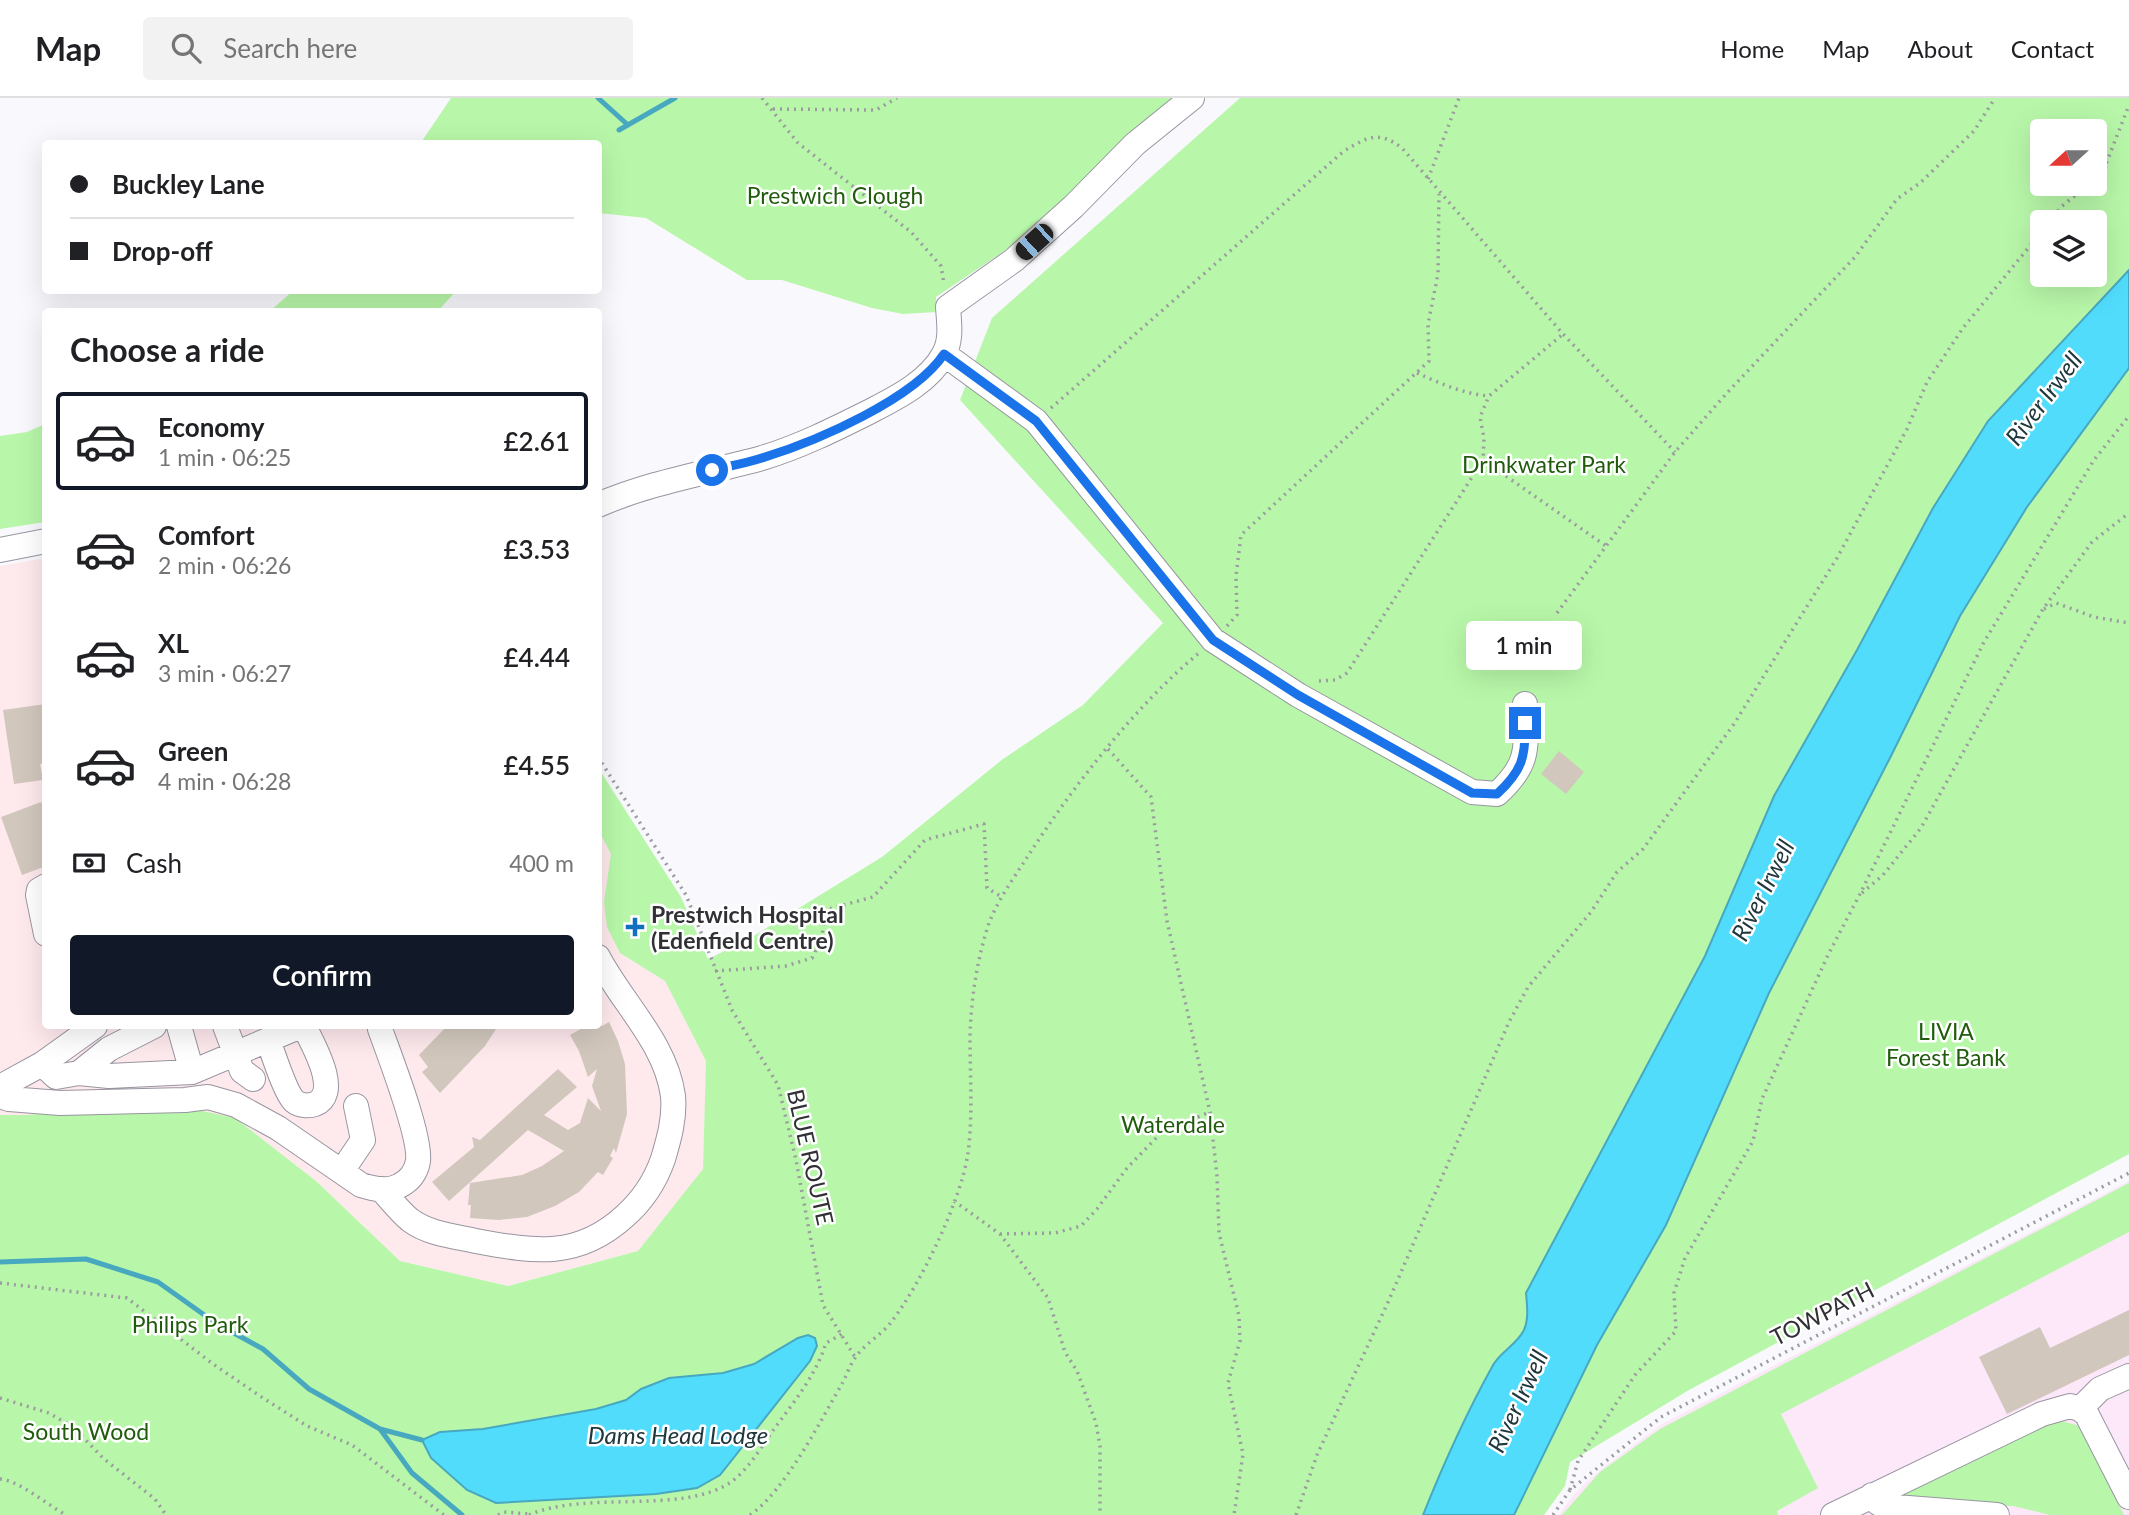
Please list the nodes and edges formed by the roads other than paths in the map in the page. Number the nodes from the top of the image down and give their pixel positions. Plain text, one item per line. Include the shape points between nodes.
1 (1192, 98) edge
2 (944, 354) junction
3 (602, 503) edge
4 (42, 542) edge
5 (0, 550) edge
6 (1525, 704) dead end
7 (42, 888) edge
8 (42, 914) edge
9 (602, 964) edge
10 (93, 1029) edge
11 (148, 1029) edge
12 (179, 1029) edge
13 (226, 1029) edge
14 (295, 1029) edge
15 (303, 1029) edge
16 (380, 1029) dead end
17 (268, 1040) junction
18 (236, 1055) junction
19 (59, 1071) junction
20 (192, 1072) junction
21 (253, 1079) dead end
22 (1, 1082) edge
23 (60, 1103) junction
24 (356, 1106) dead end
25 (342, 1171) junction
26 (381, 1189) junction
27 (2129, 1376) edge
28 (2080, 1409) junction
29 (1872, 1495) junction
30 (2129, 1497) edge
31 (1833, 1515) edge
32 (1997, 1515) edge

1 - 2 street via 1135,144 1014,260 948,307 950,333
2 - 3 street via 921,381 902,394 807,441 764,457 635,489
2 - 6 street via 1036,421 1213,640 1298,695 1472,793 1497,794 1524,761
4 - 5 street
7 - 8 street via 38,895
9 - 26 street via 663,1060 672,1094 673,1120 659,1170 634,1208 582,1245 545,1250 434,1233 410,1220
10 - 19 street
11 - 19 street
12 - 20 street
13 - 18 street
14 - 17 street
15 - 17 street via 327,1080 327,1091 312,1105 301,1105 290,1095
16 - 26 street via 418,1153 414,1175 392,1189
17 - 18 street
18 - 20 street
18 - 21 street via 242,1071
19 - 20 street via 109,1076
19 - 22 street
19 - 23 street
22 - 23 street via 9,1099
23 - 25 street via 208,1097 236,1105 278,1128
24 - 25 street via 363,1140
25 - 26 street via 361,1185
27 - 28 street via 2100,1389
28 - 29 street via 2070,1406 2042,1414
28 - 30 street
29 - 31 street
29 - 32 street via 1883,1506

